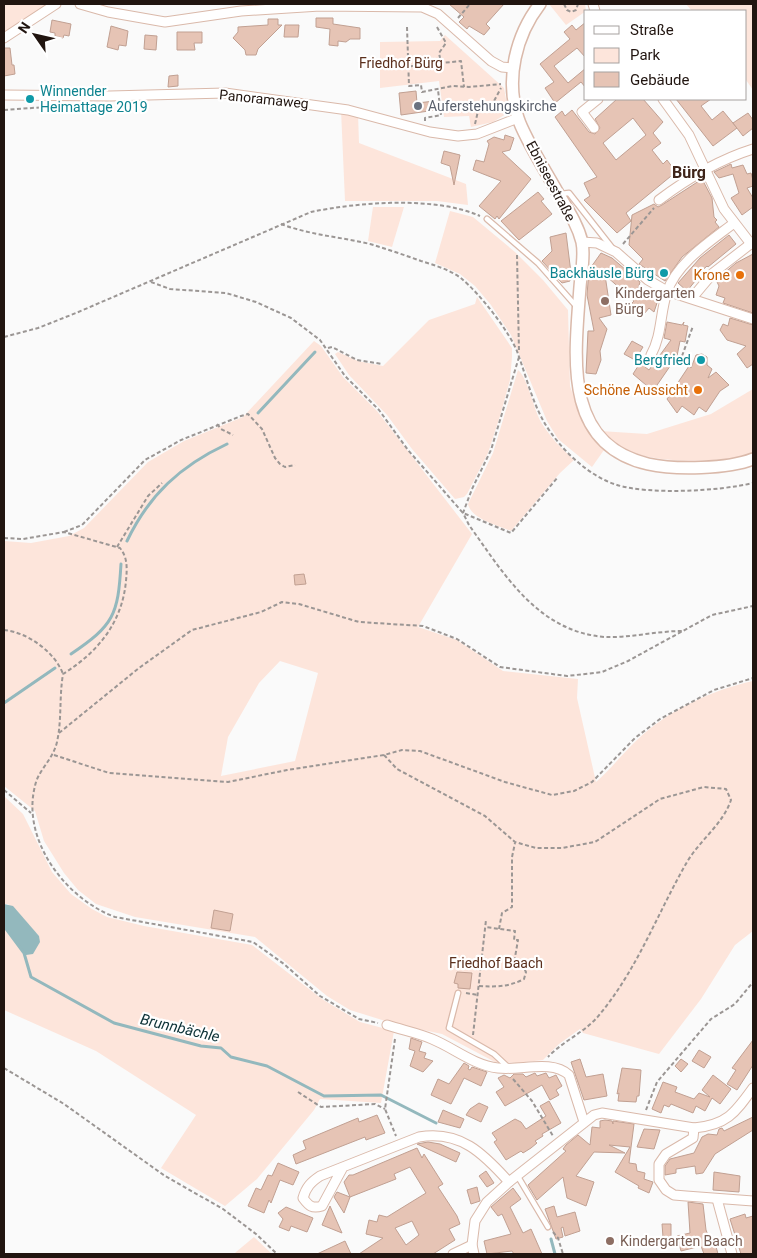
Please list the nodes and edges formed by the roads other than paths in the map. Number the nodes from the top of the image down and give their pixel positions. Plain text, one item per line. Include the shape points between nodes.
1 (56, 4) edge
2 (80, 4) edge
3 (540, 4) edge
4 (433, 7) edge
5 (4, 38) edge
6 (513, 68) junction
7 (4, 95) edge
8 (597, 100) edge
9 (665, 100) edge
10 (518, 118) junction
11 (594, 128) dead end
12 (753, 149) edge
13 (706, 168) junction
14 (559, 194) junction
15 (659, 200) road end
16 (487, 219) road end
17 (734, 223) junction
18 (582, 242) junction
19 (752, 243) edge
20 (616, 252) junction
21 (667, 291) junction
22 (692, 298) junction
23 (578, 309) junction
24 (753, 320) edge
25 (651, 355) dead end
26 (753, 459) edge
27 (458, 992) road end
28 (392, 1027) road end
29 (508, 1069) junction
30 (753, 1088) edge
31 (584, 1122) junction
32 (694, 1128) junction
33 (342, 1169) junction
34 (517, 1175) junction
35 (509, 1182) junction
36 (717, 1199) junction
37 (753, 1201) edge
38 (548, 1227) road end
39 (473, 1250) edge
40 (454, 1254) edge
41 (732, 1254) edge

1 - 5 street
2 - 4 street via 165,22 241,11 320,6
3 - 6 street, Ebniseestraße via 524,30
4 - 6 street via 491,61
6 - 10 street, Ebniseestraße
7 - 10 street, Panoramaweg via 225,92 348,110 458,136 477,134
8 - 11 street via 582,112
9 - 13 street via 689,135
10 - 14 street, Ebniseestraße
12 - 13 street
13 - 15 street
13 - 17 street via 724,209
14 - 18 street, Ebniseestraße via 571,212
14 - 20 lane via 569,193
16 - 23 lane via 561,287
17 - 19 street
17 - 21 street via 692,256
18 - 20 street via 597,243
18 - 23 street, Ebniseestraße
19 - 22 street via 713,273
20 - 21 street via 648,280
21 - 22 street
21 - 25 street via 659,337
22 - 24 street
23 - 26 street, Ebniseestraße via 578,386 593,429 602,441 635,461 659,466 730,464
27 - 29 lane via 448,1028 494,1054
28 - 29 street via 431,1038 469,1059
29 - 31 street via 555,1067 569,1075
30 - 32 street via 728,1119
31 - 32 street via 602,1113
31 - 34 street
32 - 36 street via 693,1138 666,1154 659,1164 659,1180 674,1195
33 - 33 street via 310,1183 303,1198 309,1206 322,1206
33 - 35 street via 419,1137 447,1136 489,1160
34 - 35 street
34 - 38 lane
35 - 39 street via 487,1202 475,1221
36 - 37 street
36 - 41 street
39 - 40 street

